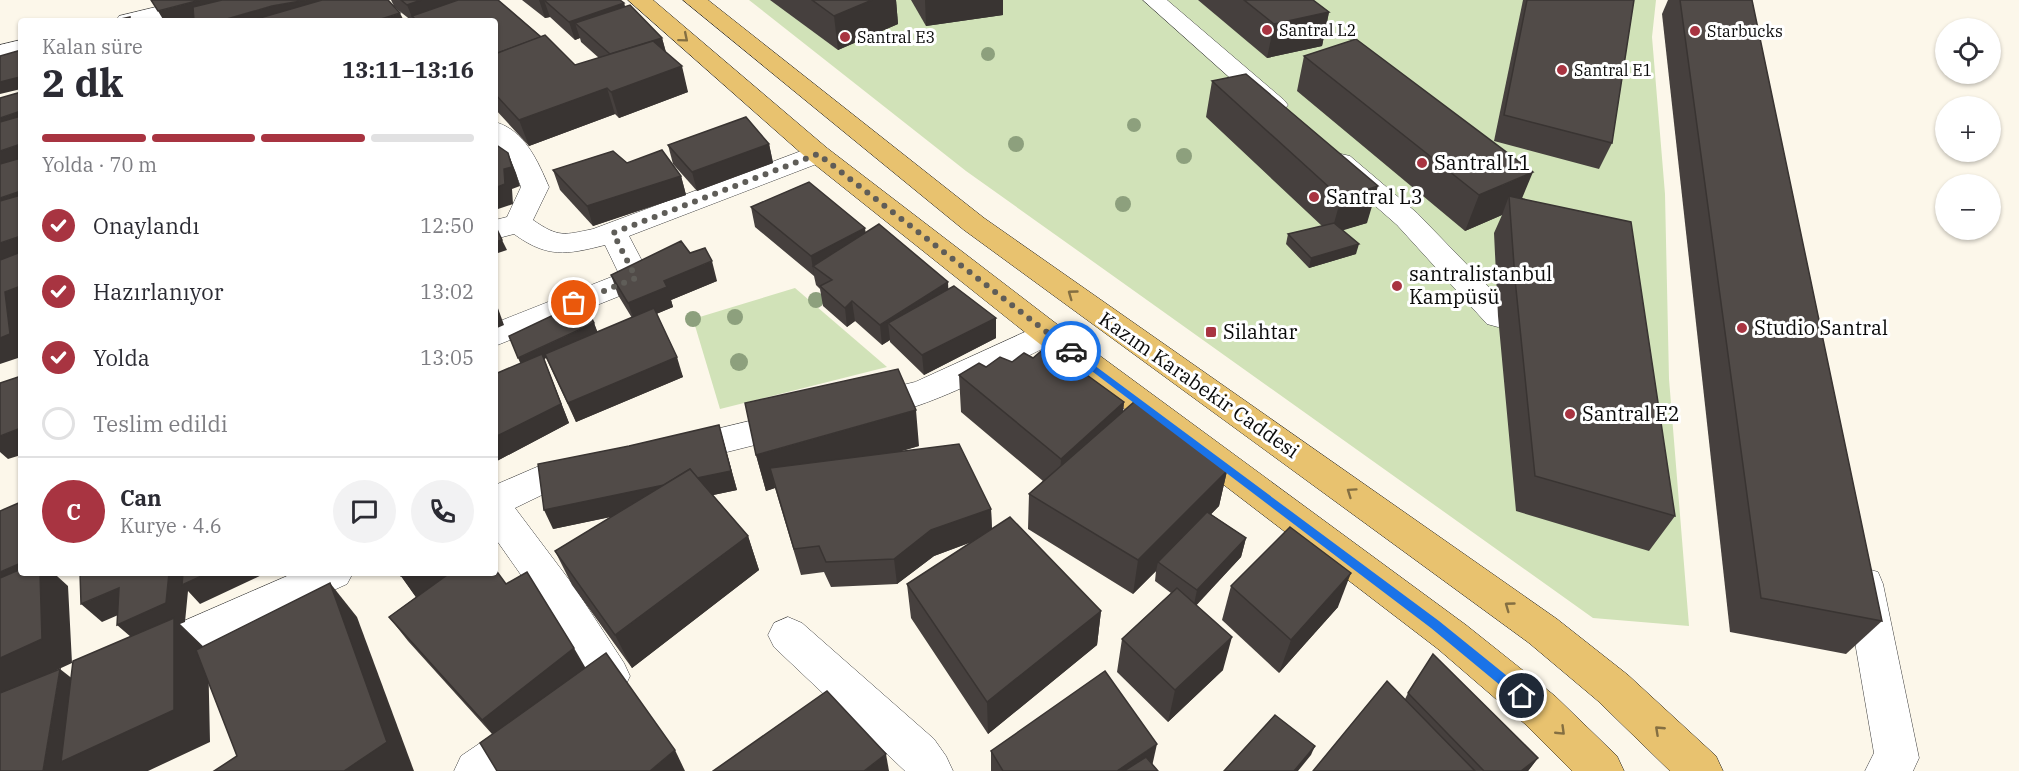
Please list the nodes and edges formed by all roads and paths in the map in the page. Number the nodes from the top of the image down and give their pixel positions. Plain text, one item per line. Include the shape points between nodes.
1 (212, 0) edge
2 (639, 0) edge
3 (694, 0) edge
4 (1154, 0) edge
5 (139, 18) edge
6 (18, 48) edge
7 (0, 52) edge
8 (1294, 122) edge
9 (498, 133) edge
10 (1321, 145) edge
11 (818, 154) junction
12 (507, 227) edge
13 (613, 233) junction
14 (1498, 316) dead end
15 (1047, 333) junction
16 (498, 334) edge
17 (498, 500) edge
18 (498, 513) edge
19 (1859, 559) edge
20 (327, 576) edge
21 (788, 635) dead end
22 (118, 669) edge
23 (476, 771) edge
24 (930, 771) edge
25 (1602, 771) edge
26 (1701, 771) edge
27 (1887, 771) edge

1 - 5 street
2 -> 11 main road
26 -> 3 main road, Kazım Karabekir Caddesi via 1613,687 1543,631 974,224
4 - 8 street
6 - 7 street
9 - 12 street via 522,155 535,187
10 - 14 street via 1407,219
11 - 13 street
11 - 15 main road
12 - 13 street via 543,241 567,244
13 - 16 street via 636,278
15 - 17 street via 923,392 636,461 539,480
15 -> 25 main road via 1452,637 1540,710
18 - 23 street via 610,676
19 - 27 street via 1897,758
20 - 22 street
21 - 24 street via 919,754

